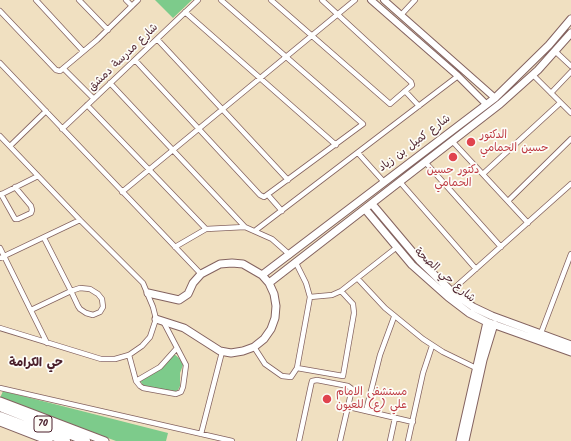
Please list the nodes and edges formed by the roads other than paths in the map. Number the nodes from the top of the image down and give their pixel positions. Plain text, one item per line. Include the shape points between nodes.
1 (36, 0) edge
2 (79, 0) edge
3 (126, 0) edge
4 (138, 0) edge
5 (198, 0) edge
6 (221, 0) edge
7 (271, 0) edge
8 (322, 0) edge
9 (355, 0) edge
10 (371, 0) edge
11 (384, 0) edge
12 (415, 0) edge
13 (132, 6) junction
14 (0, 10) edge
15 (185, 12) junction
16 (338, 14) junction
17 (401, 15) junction
18 (571, 19) edge
19 (396, 21) junction
20 (108, 30) junction
21 (571, 33) edge
22 (312, 36) junction
23 (158, 38) junction
24 (84, 51) junction
25 (556, 52) junction
26 (286, 57) junction
27 (135, 60) junction
28 (0, 63) edge
29 (532, 63) junction
30 (571, 66) edge
31 (64, 69) junction
32 (535, 72) junction
33 (571, 72) edge
34 (458, 76) junction
35 (517, 77) junction
36 (260, 78) junction
37 (110, 83) junction
38 (524, 83) junction
39 (405, 91) junction
40 (551, 93) junction
41 (495, 98) junction
42 (94, 99) junction
43 (560, 103) junction
44 (486, 104) junction
45 (87, 105) junction
46 (419, 106) junction
47 (222, 109) junction
48 (46, 111) junction
49 (571, 113) edge
50 (62, 129) junction
51 (199, 129) junction
52 (0, 136) edge
53 (571, 139) edge
54 (2, 141) edge
55 (453, 142) junction
56 (336, 145) junction
57 (10, 146) junction
58 (174, 149) junction
59 (358, 153) junction
60 (426, 163) junction
61 (149, 169) junction
62 (484, 173) junction
63 (38, 176) junction
64 (288, 180) junction
65 (384, 182) junction
66 (400, 182) junction
67 (571, 184) edge
68 (15, 187) junction
69 (122, 192) junction
70 (1, 195) edge
71 (268, 196) junction
72 (508, 201) junction
73 (372, 204) junction
74 (365, 209) junction
75 (282, 211) junction
76 (338, 217) junction
77 (80, 220) junction
78 (528, 223) junction
79 (343, 225) junction
80 (245, 227) junction
81 (326, 227) junction
82 (206, 229) junction
83 (256, 230) junction
84 (331, 235) junction
85 (44, 238) junction
86 (175, 247) junction
87 (396, 247) junction
88 (501, 247) junction
89 (0, 248) edge
90 (411, 251) junction
91 (571, 254) edge
92 (290, 255) junction
93 (404, 256) junction
94 (2, 257) edge
95 (420, 261) junction
96 (296, 263) junction
97 (412, 264) junction
98 (476, 269) junction
99 (201, 274) junction
100 (262, 275) junction
101 (358, 279) junction
102 (269, 283) junction
103 (71, 291) junction
104 (342, 291) junction
105 (451, 291) junction
106 (148, 293) junction
107 (310, 297) junction
108 (31, 310) junction
109 (394, 317) junction
110 (159, 320) junction
111 (490, 323) junction
112 (0, 328) edge
113 (541, 333) junction
114 (47, 343) junction
115 (571, 345) edge
116 (432, 346) junction
117 (254, 347) junction
118 (177, 348) junction
119 (222, 352) junction
120 (571, 352) edge
121 (129, 355) junction
122 (482, 356) junction
123 (297, 368) junction
124 (476, 368) junction
125 (136, 380) junction
126 (0, 388) edge
127 (0, 401) edge
128 (0, 408) edge
129 (349, 408) junction
130 (366, 411) junction
131 (0, 416) edge
132 (395, 418) junction
133 (0, 422) edge
134 (413, 422) junction
135 (201, 434) junction
136 (39, 439) edge
137 (49, 441) edge
138 (66, 441) edge
139 (86, 441) edge
140 (105, 441) edge
141 (232, 441) edge
142 (299, 441) edge
143 (340, 441) edge
144 (390, 441) edge
145 (408, 441) edge
146 (460, 441) edge
147 (465, 441) edge

1 - 24 street
2 - 20 street
3 - 13 street
4 - 13 street
5 - 15 street, شارع مدرسة دمشق
6 - 26 street
7 - 22 street
8 - 16 street
9 - 16 street
10 - 19 street
11 - 17 street
12 - 17 street
13 - 20 street
14 - 31 street via 56,70
15 - 23 street, شارع مدرسة دمشق
15 - 36 street
16 - 22 street
16 - 39 street via 411,82 412,85
17 - 19 street
17 - 41 street
18 - 29 main road, شارع كميل بن زياد
19 - 34 street
20 - 24 street
21 - 25 main road, شارع كميل بن زياد
22 - 26 street
22 - 39 street via 390,104
23 - 27 street, شارع مدرسة دمشق
23 - 47 street
24 - 31 street
25 - 30 street
25 - 32 main road, شارع كميل بن زياد
26 - 36 street
26 - 56 street via 363,124
27 - 37 street, شارع مدرسة دمشق
27 - 51 street
28 - 48 street
29 - 32 main road
29 - 35 main road, شارع كميل بن زياد
31 - 42 street
32 - 38 main road, شارع كميل بن زياد
32 - 40 street
33 - 40 street
34 - 44 street
34 - 46 street
35 - 38 main road
35 - 41 main road, شارع كميل بن زياد
36 - 47 street
36 - 56 street
37 - 42 street, شارع مدرسة دمشق
37 - 58 street
38 - 55 main road, شارع كميل بن زياد
39 - 46 street
40 - 43 street
41 - 44 main road, شارع كميل بن زياد
42 - 45 street, شارع مدرسة دمشق
43 - 49 street
43 - 62 street
44 - 65 main road, شارع كميل بن زياد
45 - 50 street, شارع مدرسة دمشق
45 - 61 street
46 - 59 street
47 - 51 street
47 - 64 street
48 - 50 street
48 - 57 street
50 - 69 street
51 - 58 street
51 - 71 street via 260,195
52 - 54 street
53 - 72 street
54 - 57 street
55 - 60 main road, شارع كميل بن زياد
55 - 62 street
56 - 64 street
57 - 63 street
58 - 61 street
58 - 80 street
59 - 65 street
59 - 75 street
60 - 66 main road, شارع كميل بن زياد
60 - 88 street
61 - 69 street
61 - 82 street
62 - 72 street
63 - 68 street
63 - 77 street
64 - 71 street
65 - 76 main road, شارع كميل بن زياد
66 - 73 main road, شارع كميل بن زياد
66 - 98 street
67 - 78 street
68 - 70 street
68 - 70 street via 31,206 31,213 15,219
69 - 86 street
71 - 75 street
72 - 78 street
73 - 74 main road, شارع كميل بن زياد
73 - 90 main road, شارع حي الصحة
74 - 79 main road, شارع كميل بن زياد
74 - 87 main road, شارع حي الصحة
75 - 83 street
76 - 79 main road via 338,222
76 - 81 main road, شارع كميل بن زياد
77 - 85 street
77 - 106 street via 143,283
78 - 88 street
79 - 84 main road, شارع كميل بن زياد
80 - 82 street
80 - 83 street
81 - 84 main road via 332,229
81 - 92 main road, شارع كميل بن زياد
82 - 86 street
83 - 92 street via 272,238
84 - 96 main road, شارع كميل بن زياد
85 - 94 street
85 - 103 street
86 - 99 street
87 - 93 main road, شارع حي الصحة
87 - 101 street
88 - 98 street
89 - 94 street
90 - 93 main road via 409,257
90 - 95 main road, شارع حي الصحة
91 - 113 street
92 - 100 main road, شارع كميل بن زياد
93 - 97 main road, شارع حي الصحة
94 - 108 street
95 - 97 main road via 414,260
95 - 105 main road, شارع حي الصحة
96 - 102 main road, شارع كميل بن زياد
96 - 107 street
97 - 111 main road, شارع حي الصحة via 469,313
98 - 105 street
99 - 100 main road via 220,264 232,263 243,264
99 - 106 main road via 188,294 179,300
100 - 102 main road
101 - 104 street
101 - 109 street
102 - 117 main road via 274,294 275,318 271,330
103 - 103 street via 83,312 93,315 102,310 102,298 94,291 83,288
103 - 108 street
104 - 107 street via 332,295
104 - 123 street via 353,304 354,313 343,376
105 - 113 main road, شارع حي الصحة via 473,307 492,316
106 - 110 street
107 - 123 street
108 - 114 street
109 - 116 street
109 - 130 street via 380,355
110 - 118 street
110 - 119 main road via 184,328
110 - 121 street via 150,337
111 - 120 main road, شارع حي الصحة
111 - 122 main road
112 - 114 street
113 - 115 main road, شارع حي الصحة
114 - 121 street via 101,359
116 - 124 street
116 - 134 street via 423,373
117 - 119 main road via 232,353
117 - 123 street via 265,364 282,376 291,377
118 - 125 street via 160,367
118 - 125 street via 186,365 181,392 176,394 143,388
119 - 135 street
121 - 125 street
122 - 124 main road
122 - 147 main road
124 - 146 main road
126 - 135 street
127 - 140 main road
128 - 139 highway, 70
129 - 130 street
129 - 142 street via 352,391 349,387 314,380
129 - 143 street
130 - 132 street
131 - 138 highway, 70
132 - 134 street
132 - 144 street
133 - 136 main road
134 - 145 street
135 - 141 street
136 - 137 main road

